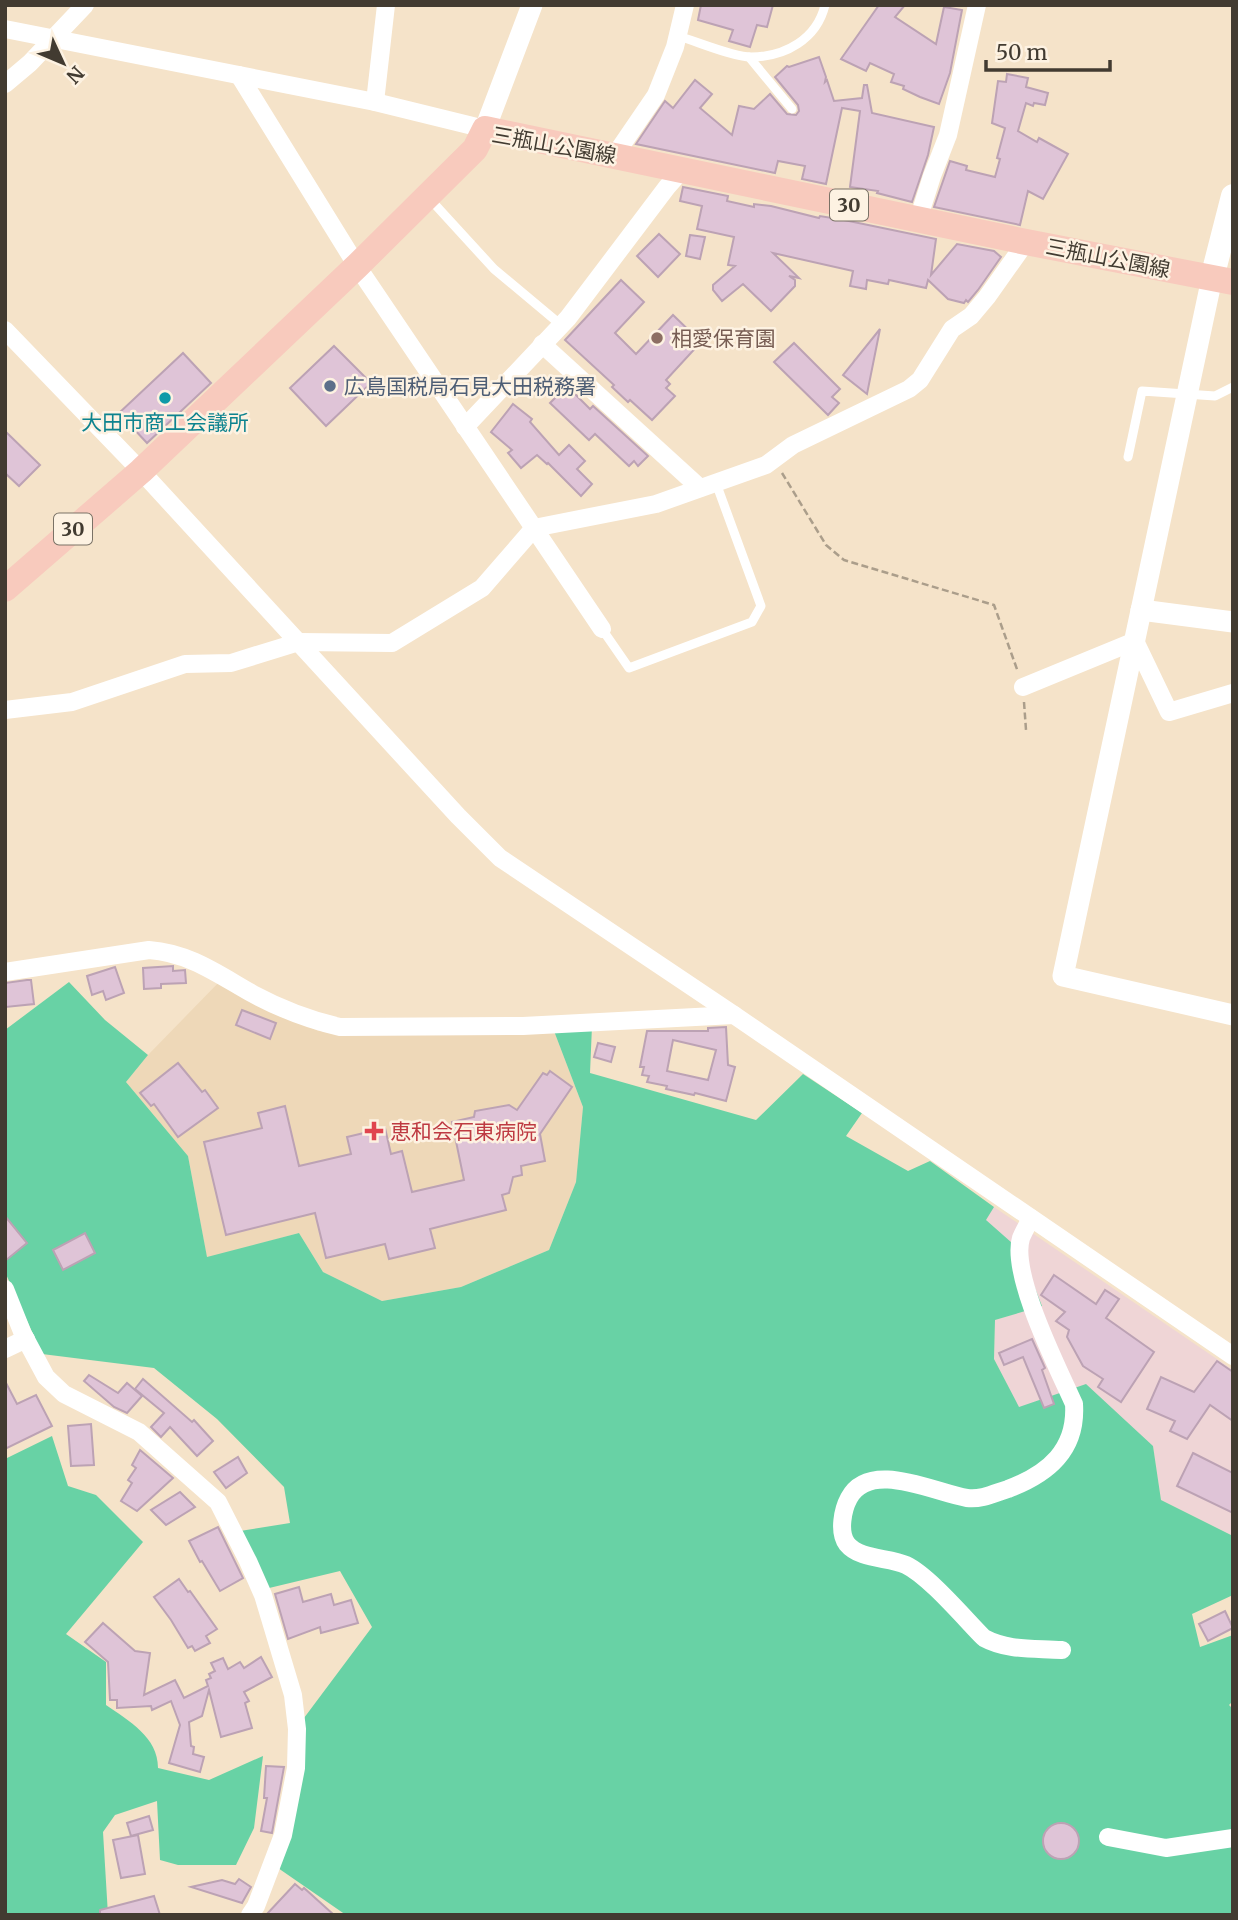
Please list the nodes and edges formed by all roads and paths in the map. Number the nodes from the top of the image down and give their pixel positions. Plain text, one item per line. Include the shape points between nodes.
1 (85, 5) edge
2 (386, 5) edge
3 (532, 5) edge
4 (685, 5) edge
5 (825, 5) edge
6 (977, 5) edge
7 (5, 29) edge
8 (678, 36) junction
9 (52, 40) junction
10 (749, 57) junction
11 (239, 75) junction
12 (5, 83) edge
13 (375, 102) junction
14 (792, 109) dead end
15 (485, 129) junction
16 (615, 155) junction
17 (683, 169) junction
18 (427, 196) junction
19 (1233, 196) edge
20 (918, 220) junction
21 (1026, 242) junction
22 (357, 266) junction
23 (1222, 280) edge
24 (561, 325) junction
25 (5, 330) edge
26 (542, 344) junction
27 (1233, 387) edge
28 (466, 427) junction
29 (1128, 457) dead end
30 (774, 460) junction
31 (141, 471) junction
32 (708, 485) junction
33 (534, 528) junction
34 (5, 589) edge
35 (1141, 610) junction
36 (1233, 622) edge
37 (602, 629) joint
38 (1135, 641) junction
39 (299, 642) junction
40 (1023, 687) junction
41 (1233, 694) edge
42 (5, 709) edge
43 (1026, 730) dead end
44 (5, 972) edge
45 (734, 1015) junction
46 (1233, 1015) edge
47 (1031, 1218) junction
48 (5, 1289) edge
49 (26, 1339) junction
50 (5, 1349) edge
51 (1233, 1356) edge
52 (1062, 1650) dead end
53 (1108, 1837) dead end
54 (1233, 1838) edge
55 (250, 1915) edge

1 - 9 street
2 - 13 street
3 - 15 street
4 - 8 street
5 - 10 lane via 804,41 770,55
6 - 20 street via 948,135
7 - 9 street
8 - 10 lane
8 - 16 street via 656,95
9 - 11 street
9 - 12 street
10 - 14 lane
11 - 13 street
11 - 22 street
13 - 15 street
15 - 16 main road, 三瓶山公園線 / 30
15 - 18 main road, 三瓶山公園線 / 30 via 475,149
16 - 17 main road, 三瓶山公園線 / 30
17 - 20 main road, 三瓶山公園線 / 30
17 - 24 street
18 - 22 main road, 三瓶山公園線 / 30
18 - 24 lane via 494,269
19 - 23 main road
20 - 21 main road, 三瓶山公園線 / 30
21 - 23 main road, 三瓶山公園線 / 30
21 - 30 street via 971,316 952,328 920,380 793,445
22 - 28 street
22 - 31 main road, 三瓶山公園線 / 30
23 - 35 street
24 - 26 street
25 - 31 street
26 - 28 street
26 - 32 street
27 - 29 lane via 1215,396 1142,391
28 - 33 street
30 - 32 street
30 - 40 path via 826,545 844,560 994,604
31 - 34 main road, 三瓶山公園線 / 30
31 - 39 street
32 - 33 street via 656,503
32 - 37 lane via 761,607 752,622 629,668
33 - 37 street
33 - 39 street via 482,588 392,643
35 - 36 street
35 - 38 street
38 - 40 street
38 - 41 street via 1169,712
38 - 46 street via 1063,976
39 - 42 street via 231,663 185,664 72,702
39 - 45 street via 500,858
40 - 43 path
44 - 45 street via 165,951 209,967 311,1021 340,1027 523,1026
45 - 47 street
47 - 51 street
47 - 52 street via 1021,1240 1023,1280 1074,1404 1075,1418 1063,1451 1048,1469 988,1496 969,1498 891,1479 863,1483 845,1506 842,1529 854,1549 906,1565 921,1575 990,1642 1011,1648
48 - 49 street
49 - 50 street
49 - 55 street via 46,1377 64,1394 139,1432 218,1503 263,1595 293,1695 296,1768 283,1835
53 - 54 street via 1166,1848

